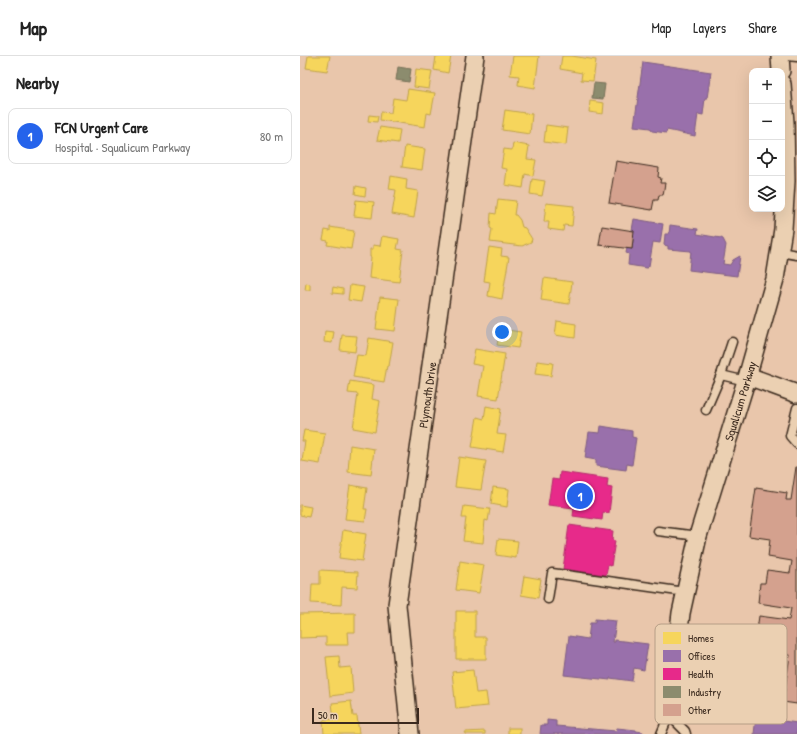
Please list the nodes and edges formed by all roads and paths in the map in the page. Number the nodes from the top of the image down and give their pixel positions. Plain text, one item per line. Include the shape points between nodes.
1 (475, 56) edge
2 (780, 56) edge
3 (787, 56) edge
4 (797, 58) edge
5 (781, 68) edge
6 (784, 104) edge
7 (780, 252) junction
8 (797, 255) edge
9 (732, 342) dead end
10 (721, 374) junction
11 (747, 378) junction
12 (797, 394) edge
13 (797, 408) edge
14 (706, 410) dead end
15 (797, 444) edge
16 (658, 530) dead end
17 (698, 536) junction
18 (685, 592) junction
19 (548, 599) dead end
20 (680, 624) edge
21 (665, 724) edge
22 (678, 724) edge
23 (410, 734) edge
24 (661, 734) edge
25 (686, 734) edge

1 - 23 street, Plymouth Drive via 397,605
2 - 5 street
3 - 4 lane
6 - 7 street, Squalicum Parkway via 786,181
7 - 8 lane
7 - 11 street, Squalicum Parkway via 772,294
9 - 10 lane
10 - 11 lane
10 - 14 lane
11 - 12 street
11 - 17 street, Squalicum Parkway
13 - 15 lane via 790,436
16 - 17 lane
17 - 18 street, Squalicum Parkway
18 - 19 lane via 552,573
18 - 20 street, Squalicum Parkway
21 - 24 lane
22 - 25 lane

